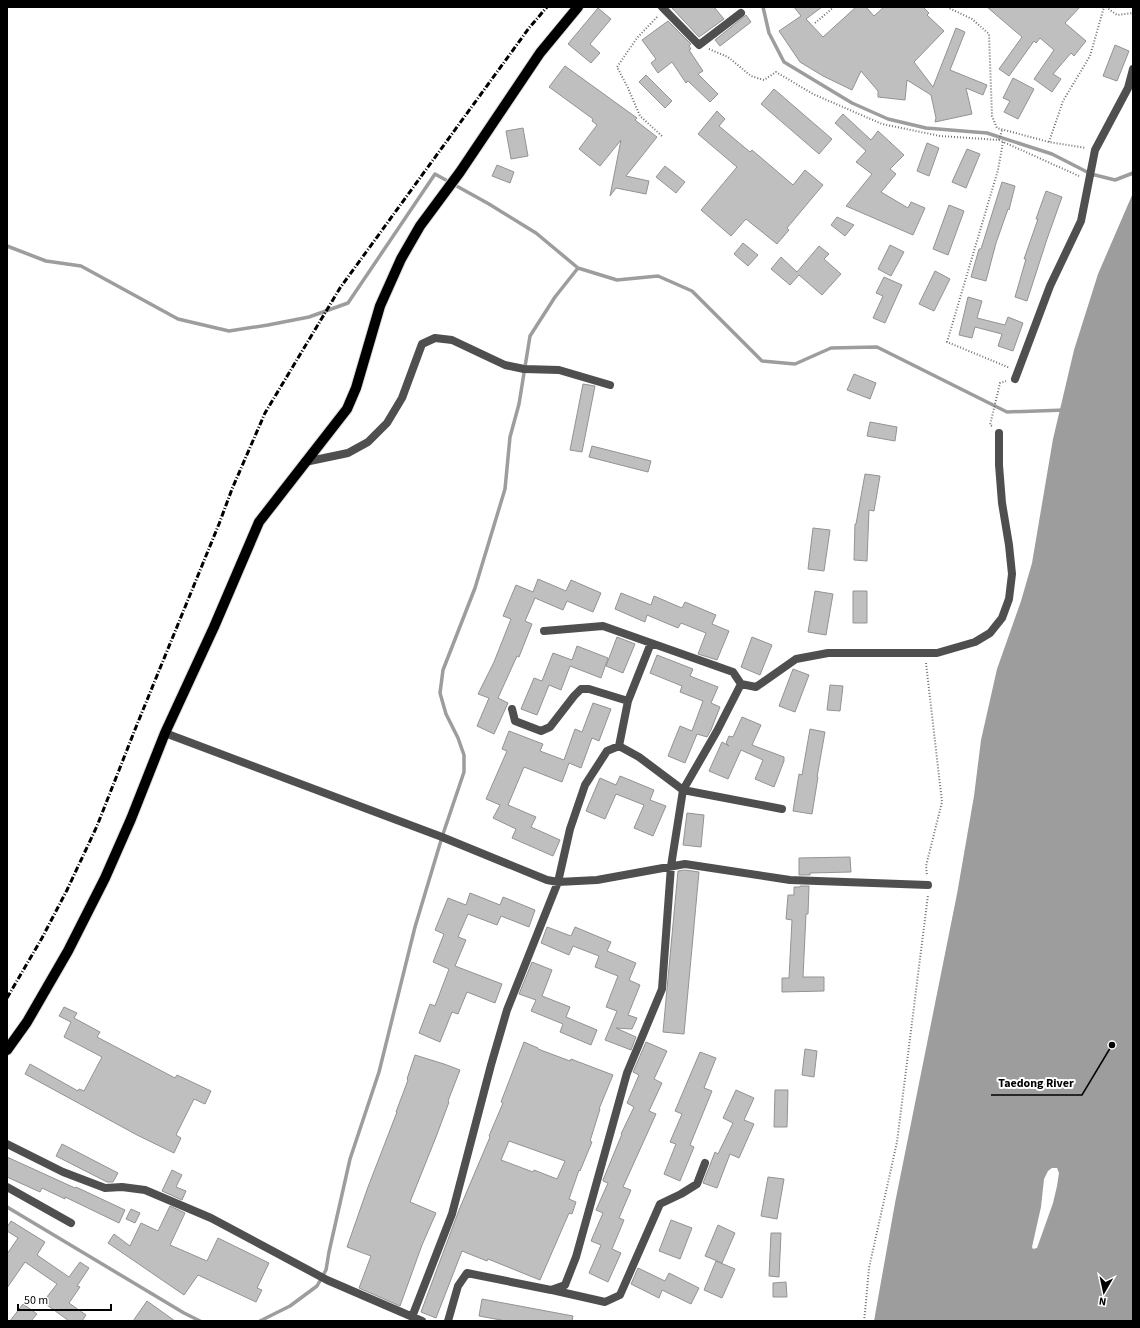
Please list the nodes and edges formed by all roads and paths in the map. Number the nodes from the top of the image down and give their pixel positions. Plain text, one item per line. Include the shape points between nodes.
1 (578, 7) edge
2 (834, 7) edge
3 (947, 7) edge
4 (1105, 7) edge
5 (663, 8) edge
6 (741, 13) dead end
7 (1133, 13) edge
8 (815, 23) dead end
9 (699, 45) junction
10 (1133, 69) edge
11 (1002, 129) junction
12 (662, 136) dead end
13 (999, 140) junction
14 (1003, 142) junction
15 (1049, 142) junction
16 (1095, 150) junction
17 (1089, 180) junction
18 (1017, 375) joint
19 (1000, 383) dead end
20 (610, 385) dead end
21 (990, 425) dead end
22 (999, 433) dead end
23 (304, 462) junction
24 (544, 632) dead end
25 (651, 643) junction
26 (925, 653) junction
27 (741, 684) junction
28 (628, 701) junction
29 (512, 709) dead end
30 (165, 733) junction
31 (619, 746) junction
32 (683, 790) junction
33 (782, 809) dead end
34 (670, 866) junction
35 (558, 882) junction
36 (928, 885) junction
37 (7, 1050) edge
38 (7, 1144) edge
39 (705, 1163) dead end
40 (7, 1187) edge
41 (71, 1223) dead end
42 (551, 1290) junction
43 (412, 1317) junction
44 (422, 1321) edge
45 (448, 1321) edge
46 (864, 1321) edge

1 - 23 main road via 540,52 460,172 420,226 401,259 380,306 356,388 347,409
2 - 8 path
3 - 11 path via 972,19 989,34 992,116 997,128
4 - 7 path via 1117,15
4 - 15 path via 1090,56 1063,100
5 - 9 street
5 - 12 path via 637,38 617,67 640,116
6 - 9 street
9 - 13 path via 728,57 751,76 764,80 776,72 813,94 882,124 940,136
10 - 16 street via 1128,88
11 - 13 path
11 - 15 path
13 - 14 path
14 - 17 path
14 - 18 path via 998,170 947,342
15 - 16 path
16 - 17 street
17 - 18 street via 1081,221 1050,286
19 - 21 path
20 - 23 street via 559,370 524,369 505,365 452,340 435,338 422,344 402,398 387,423 368,442 348,454
22 - 26 street via 1002,503 1012,574 1009,598 1002,618 990,633 975,642 937,653
23 - 30 main road via 259,522
24 - 25 street via 603,626
25 - 27 street via 733,672
25 - 28 street
26 - 27 street via 828,653 796,659 756,687
26 - 36 path via 942,802 926,866
27 - 32 street
28 - 29 street via 581,690 550,727 541,731 515,721
28 - 31 street
30 - 35 street via 442,837 547,880
30 - 37 main road via 131,820 89,909 27,1022
31 - 32 street via 639,757
31 - 35 street via 607,752 585,785 570,829
32 - 33 street
32 - 34 street
34 - 35 street via 598,880
34 - 36 street via 685,864 790,880
34 - 42 street via 662,989 627,1073 576,1257 565,1285
35 - 43 street via 507,1010 452,1214
36 - 46 path via 897,1142 869,1268
38 - 43 street via 63,1172 105,1188 145,1190 211,1218 327,1280
39 - 42 street via 697,1184 660,1204 620,1295 605,1302
40 - 41 street
42 - 45 street via 467,1273 458,1286
43 - 44 street

